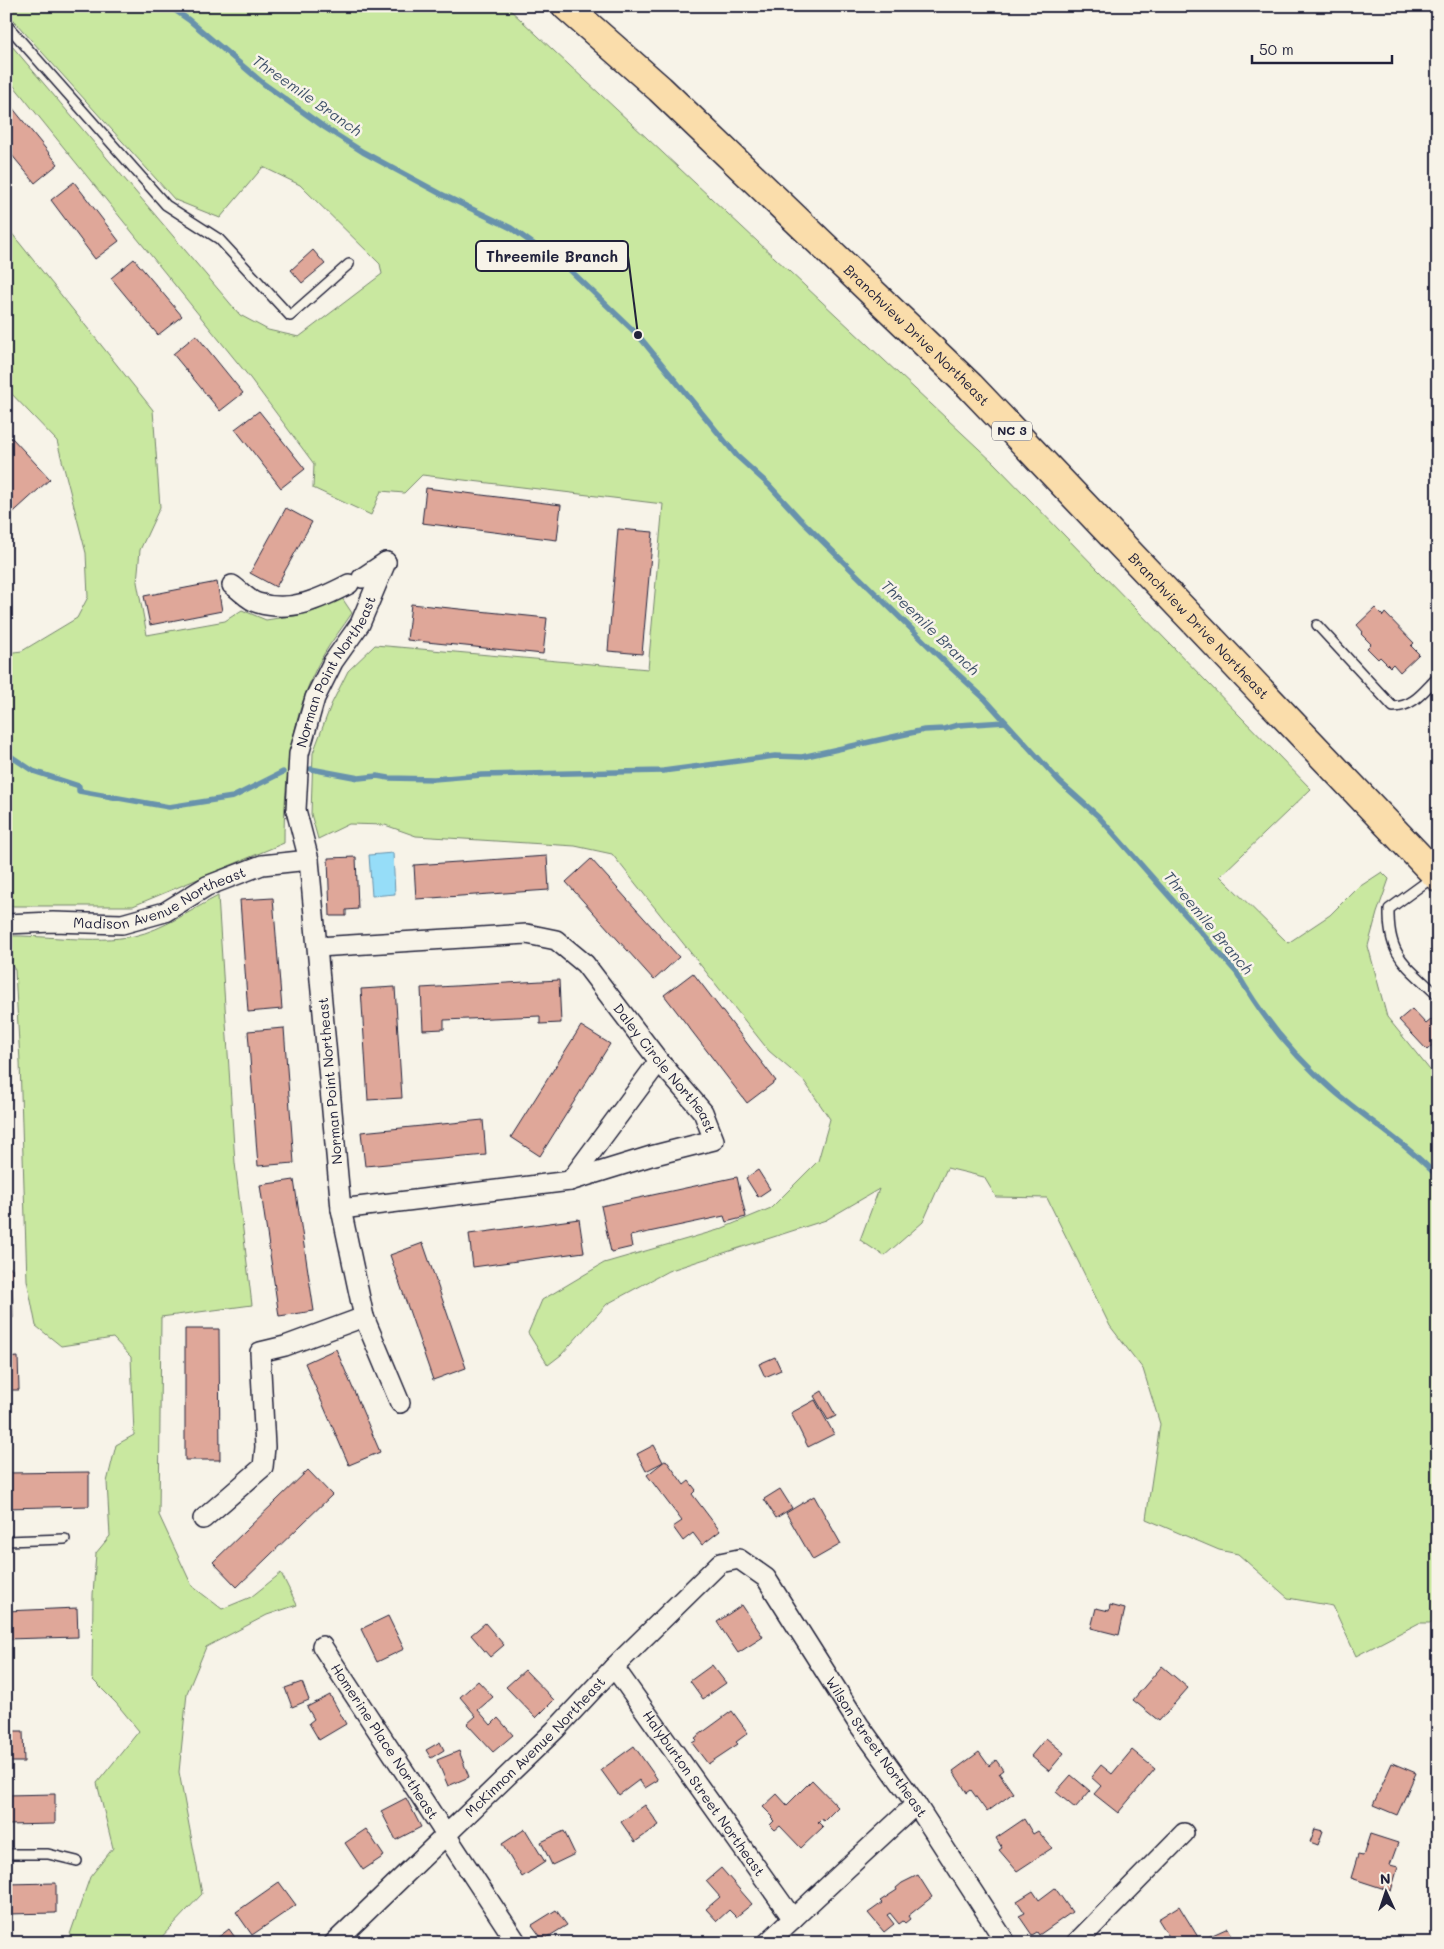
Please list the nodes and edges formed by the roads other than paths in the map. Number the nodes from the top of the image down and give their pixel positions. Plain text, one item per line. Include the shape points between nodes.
1 (566, 6) edge
2 (6, 24) edge
3 (349, 264) dead end
4 (232, 585) dead end
5 (1317, 625) dead end
6 (1438, 676) edge
7 (309, 860) junction
8 (1437, 874) edge
9 (6, 924) edge
10 (318, 947) junction
11 (1438, 996) edge
12 (659, 1061) junction
13 (570, 1181) junction
14 (341, 1209) junction
15 (364, 1317) junction
16 (400, 1403) dead end
17 (203, 1519) dead end
18 (64, 1539) dead end
19 (6, 1541) edge
20 (739, 1559) joint
21 (322, 1646) dead end
22 (614, 1667) junction
23 (916, 1804) junction
24 (1184, 1834) dead end
25 (446, 1836) junction
26 (6, 1854) edge
27 (77, 1861) dead end
28 (793, 1919) junction
29 (334, 1943) edge
30 (517, 1943) edge
31 (767, 1943) edge
32 (1006, 1943) edge
33 (1076, 1943) edge

1 - 8 main road, Branchview Drive Northeast / NC 3 via 660,90 970,386
2 - 3 lane via 166,205 219,239 290,316
4 - 7 street, Norman Point Northeast via 257,603 289,606 315,602 386,562 360,624 333,662 315,698 299,754 296,810
5 - 6 lane via 1393,707 1404,707 1413,702
7 - 9 street, Madison Avenue Northeast via 262,865 207,886 165,912 122,924
7 - 10 street, Norman Point Northeast
8 - 11 lane via 1389,909 1389,929 1395,953
10 - 12 street, Daley Circle Northeast via 527,934 556,940 585,964
10 - 14 street, Norman Point Northeast
12 - 13 street
12 - 13 street, Daley Circle Northeast via 703,1112 714,1140
13 - 14 street, Daley Circle Northeast
14 - 15 street, Norman Point Northeast
15 - 16 street, Norman Point Northeast
15 - 17 street via 260,1352 265,1447 263,1467
18 - 19 lane
20 - 22 street, McKinnon Avenue Northeast via 720,1563
20 - 23 street, Wilson Street Northeast via 766,1578
21 - 25 street, Homerine Place Northeast
22 - 25 street, McKinnon Avenue Northeast via 556,1729
22 - 28 street, Halyburton Street Northeast
23 - 28 street
23 - 32 street, Wilson Street Northeast
24 - 33 street
25 - 29 street, McKinnon Avenue Northeast
25 - 30 street, Homerine Place Northeast
26 - 27 lane via 48,1854
28 - 31 street

